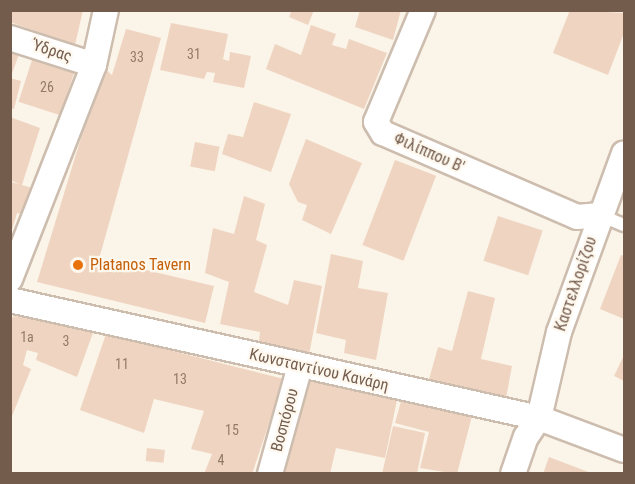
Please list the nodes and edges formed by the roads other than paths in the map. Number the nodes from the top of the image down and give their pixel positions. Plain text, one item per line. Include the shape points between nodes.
1 (106, 10) edge
2 (423, 10) edge
3 (10, 38) edge
4 (94, 65) junction
5 (624, 153) edge
6 (600, 215) junction
7 (624, 225) edge
8 (10, 279) edge
9 (10, 300) edge
10 (300, 366) junction
11 (539, 418) junction
12 (624, 450) edge
13 (270, 474) edge
14 (513, 474) edge

1 - 4 street
2 - 6 street, Φιλίππου Β' via 376,122 383,133 576,217
3 - 4 street, Ύδρας
4 - 8 street
5 - 6 street, Καστελλορίζου
6 - 7 lane
6 - 11 street, Καστελλορίζου via 559,332
9 - 10 street, Κωνσταντίνου Κανάρη
10 - 11 street, Κωνσταντίνου Κανάρη
10 - 13 street, Βοσπόρου
11 - 12 street, Κωνσταντίνου Κανάρη
11 - 14 street, Καστελλορίζου via 526,437

